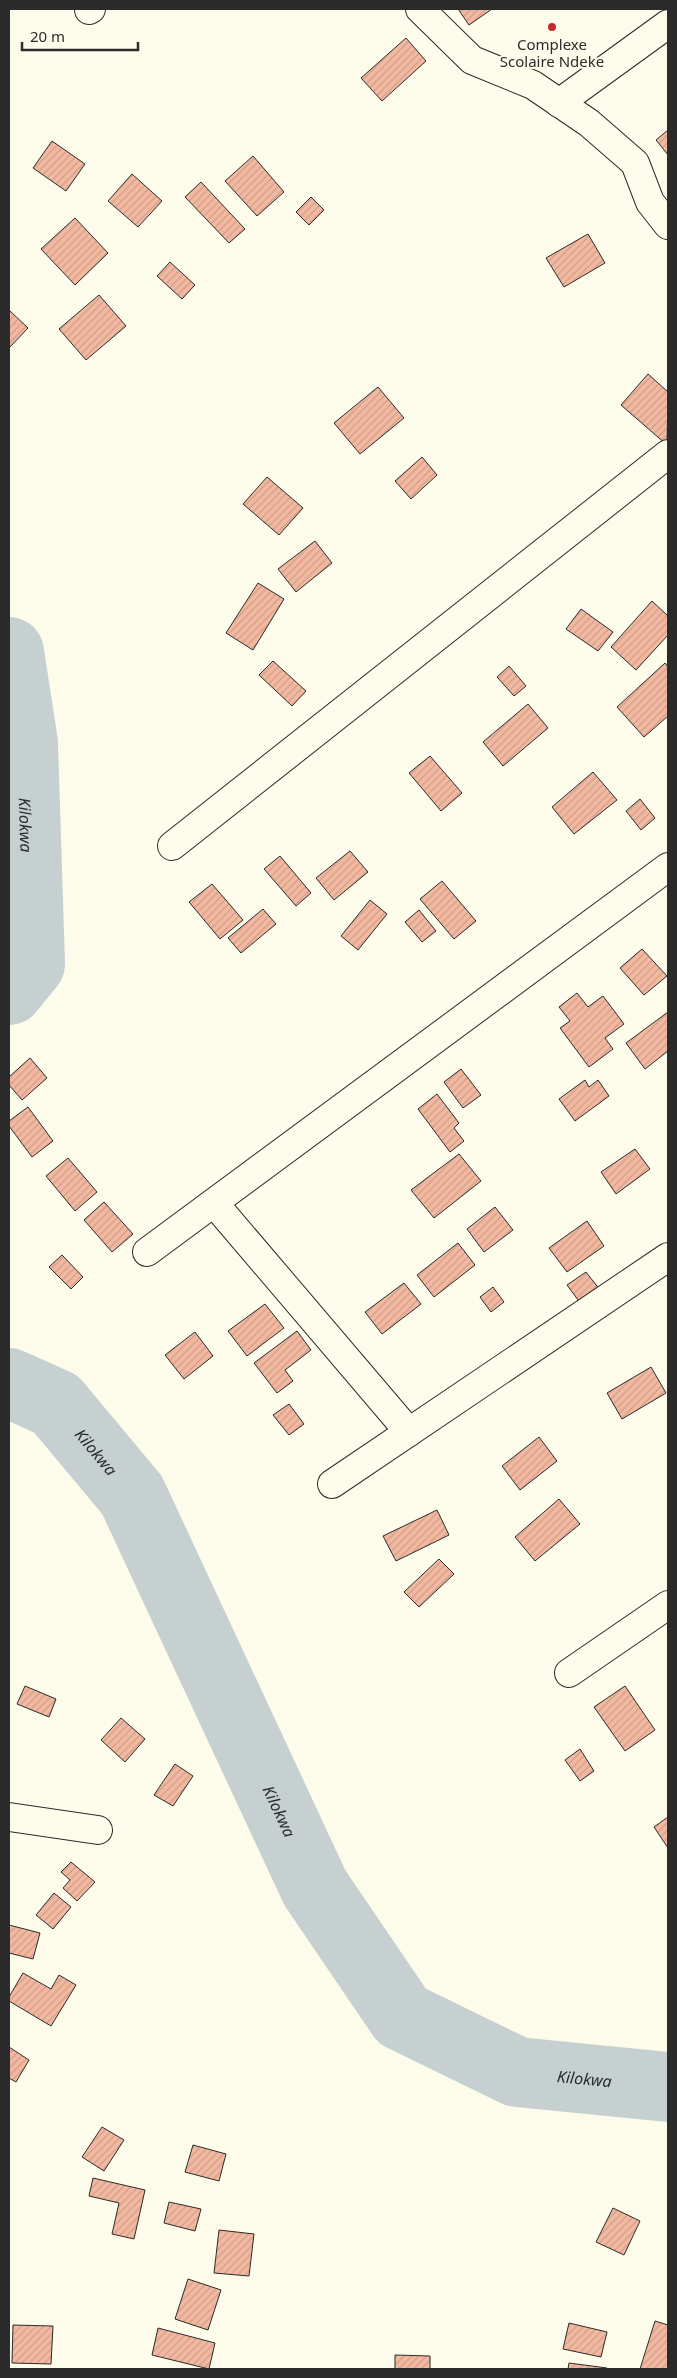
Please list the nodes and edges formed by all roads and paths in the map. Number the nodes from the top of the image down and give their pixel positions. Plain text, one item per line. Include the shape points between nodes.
1 (420, 9) edge
2 (668, 24) edge
3 (559, 103) junction
4 (668, 225) edge
5 (668, 454) edge
6 (172, 846) dead end
7 (668, 867) edge
8 (214, 1203) junction
9 (147, 1252) dead end
10 (668, 1257) edge
11 (409, 1432) junction
12 (332, 1484) dead end
13 (668, 1605) edge
14 (569, 1673) dead end
15 (9, 1817) edge
16 (98, 1830) dead end

1 - 3 street via 472,60 534,85
2 - 3 street
3 - 4 street via 635,164 650,202
5 - 6 street
7 - 8 street
8 - 9 street
8 - 11 street
10 - 11 street
11 - 12 street
13 - 14 street
15 - 16 street

